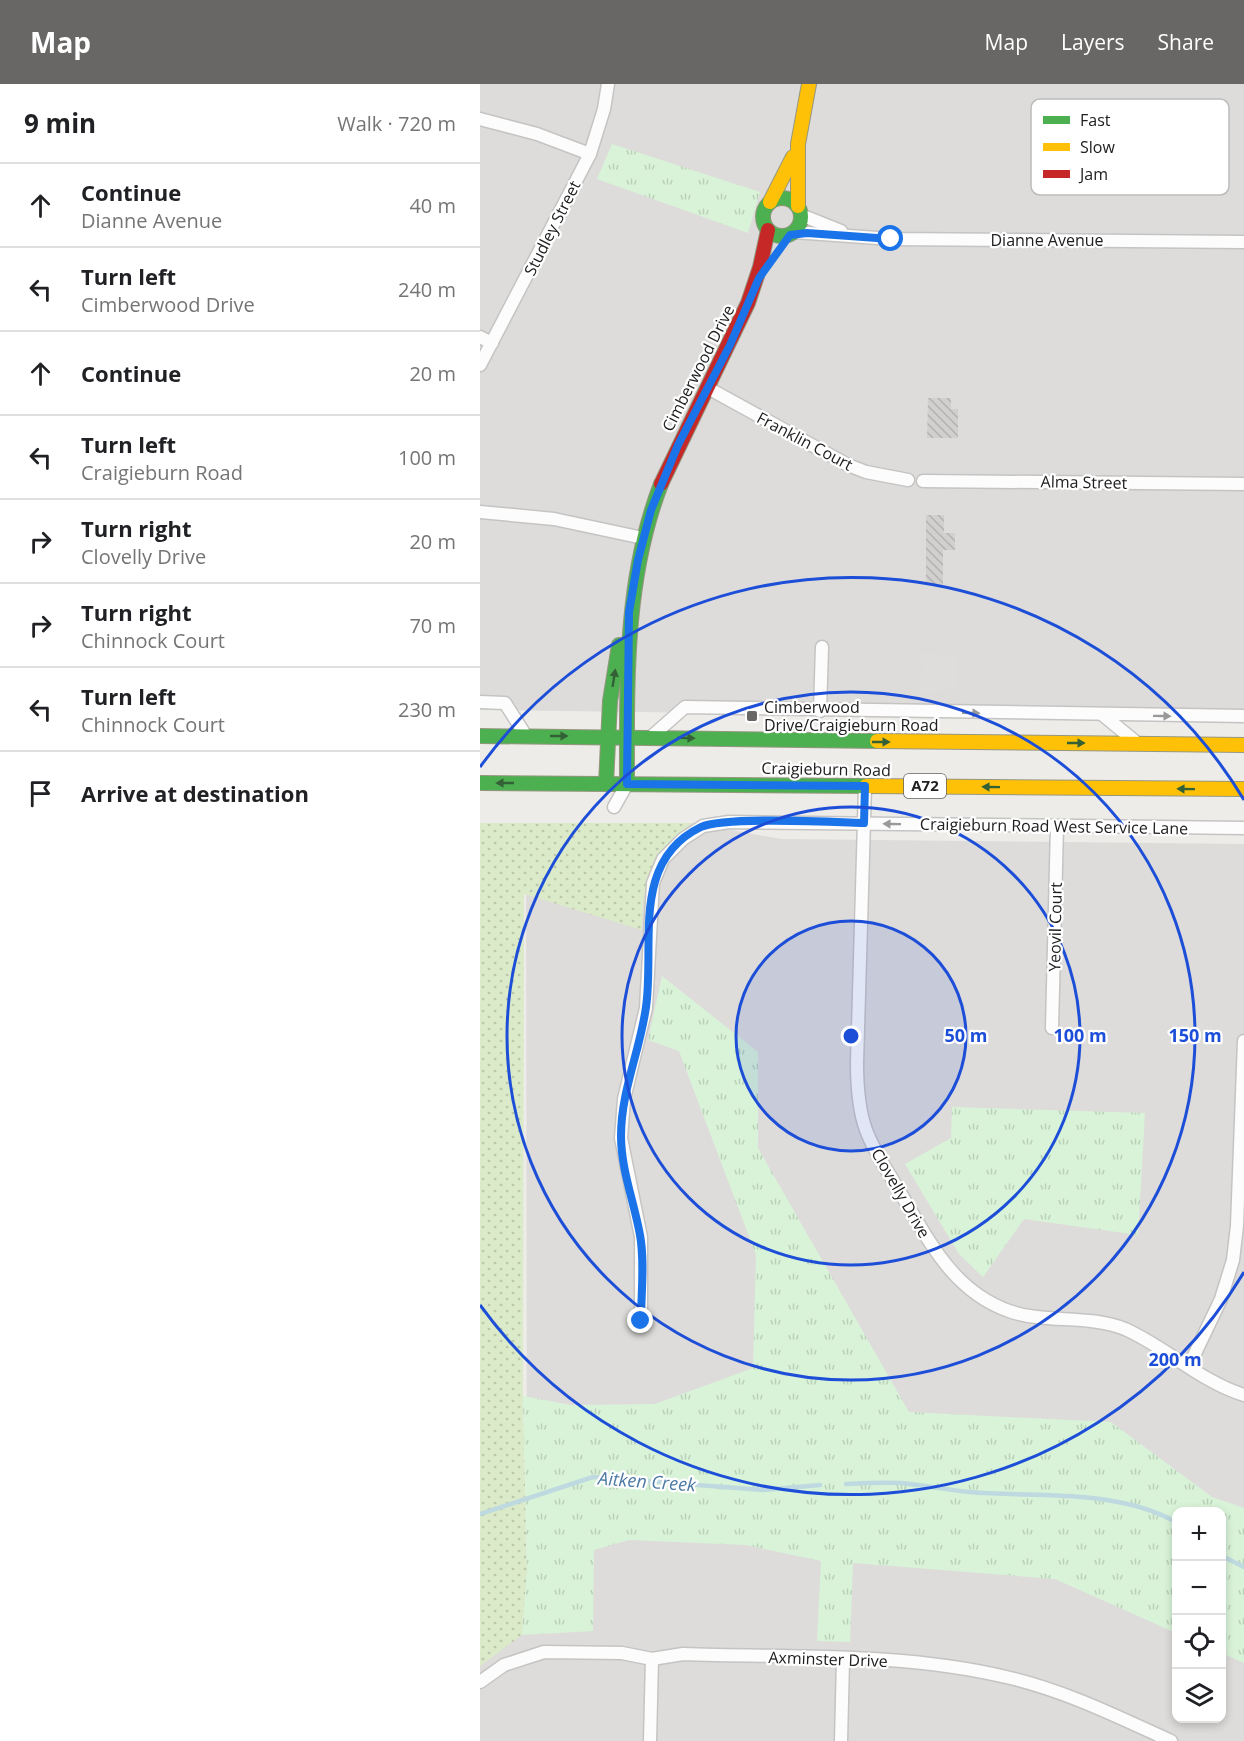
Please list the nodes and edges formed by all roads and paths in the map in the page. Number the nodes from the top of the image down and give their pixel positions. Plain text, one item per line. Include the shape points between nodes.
1 (608, 84) edge
2 (809, 84) edge
3 (480, 119) edge
4 (798, 144) junction
5 (590, 154) junction
6 (770, 202) junction
7 (800, 210) junction
8 (768, 230) junction
9 (792, 233) junction
10 (850, 235) junction
11 (1244, 242) edge
12 (759, 278) junction
13 (480, 337) edge
14 (492, 343) junction
15 (480, 365) edge
16 (708, 388) junction
17 (908, 480) dead end
18 (923, 481) dead end
19 (1244, 484) edge
20 (480, 512) edge
21 (643, 538) junction
22 (629, 612) junction
23 (822, 647) dead end
24 (480, 702) edge
25 (820, 711) junction
26 (1103, 715) junction
27 (1244, 716) edge
28 (480, 736) edge
29 (526, 736) junction
30 (607, 736) junction
31 (627, 737) junction
32 (651, 737) junction
33 (1138, 744) junction
34 (1244, 745) edge
35 (480, 783) edge
36 (606, 784) junction
37 (627, 784) junction
38 (865, 786) junction
39 (1244, 789) edge
40 (864, 823) junction
41 (1057, 826) junction
42 (1244, 828) edge
43 (1052, 1028) dead end
44 (1244, 1041) edge
45 (641, 1321) dead end
46 (1188, 1366) junction
47 (1244, 1395) edge
48 (652, 1659) junction
49 (843, 1660) junction
50 (480, 1682) edge
51 (650, 1741) edge
52 (840, 1741) edge
53 (1172, 1741) edge

1 - 5 street, Studley Street
2 - 4 main road
3 - 5 street
4 - 6 main road
4 - 7 main road
5 - 14 street, Studley Street
6 - 7 main road via 782,198
6 - 8 main road via 764,213
7 - 9 main road via 800,224
7 - 10 street, Dianne Avenue
8 - 9 main road via 778,236
8 - 12 main road, Cimberwood Drive
9 - 10 street, Dianne Avenue
9 - 12 main road, Cimberwood Drive
10 - 11 street, Dianne Avenue via 891,239
12 - 16 main road, Cimberwood Drive
13 - 14 street
14 - 15 street, Studley Street
16 - 17 street, Franklin Court via 848,465
16 - 21 main road, Cimberwood Drive via 662,482
18 - 19 street, Alma Street
20 - 21 street via 554,519
21 - 22 main road, Cimberwood Drive
30 -> 22 main road, Cimberwood Drive via 618,653
22 - 31 main road, Cimberwood Drive
23 - 25 street
24 - 29 street via 505,703
25 -> 26 street
25 - 32 street via 685,707
26 -> 27 street
26 - 33 street
28 - 29 main road, Craigieburn Road
29 -> 30 main road, Craigieburn Road
30 - 31 main road, Craigieburn Road
30 - 36 main road, Cimberwood Drive
31 - 32 main road, Craigieburn Road
31 - 37 main road, Cimberwood Drive
32 -> 33 main road, Craigieburn Road
33 - 34 main road, Craigieburn Road
36 -> 35 main road, Craigieburn Road / A72
36 - 37 main road, Craigieburn Road / A72
36 - 37 street via 614,807
37 - 38 main road, Craigieburn Road / A72
39 -> 38 main road, Craigieburn Road / A72
38 - 40 street, Clovelly Drive
41 -> 40 street, Craigieburn Road West Service Lane
40 - 45 street, Craigieburn Road West Service Lane via 729,822 703,826 683,838 663,860 653,883 646,1008 624,1098 621,1138 641,1237
40 - 46 street, Clovelly Drive via 858,1100 873,1146 926,1237 954,1276 994,1305 1023,1314 1109,1324 1141,1337
41 - 42 street, Craigieburn Road West Service Lane
41 - 43 street, Yeovil Court
44 - 46 street via 1233,1260 1221,1299
46 - 47 street, Clovelly Drive
48 - 49 street, Axminster Drive via 683,1654
48 - 50 street, Axminster Drive via 622,1653 544,1652 504,1665
48 - 51 street
49 - 52 street
49 - 53 street, Axminster Drive via 940,1665 1007,1677 1084,1702

